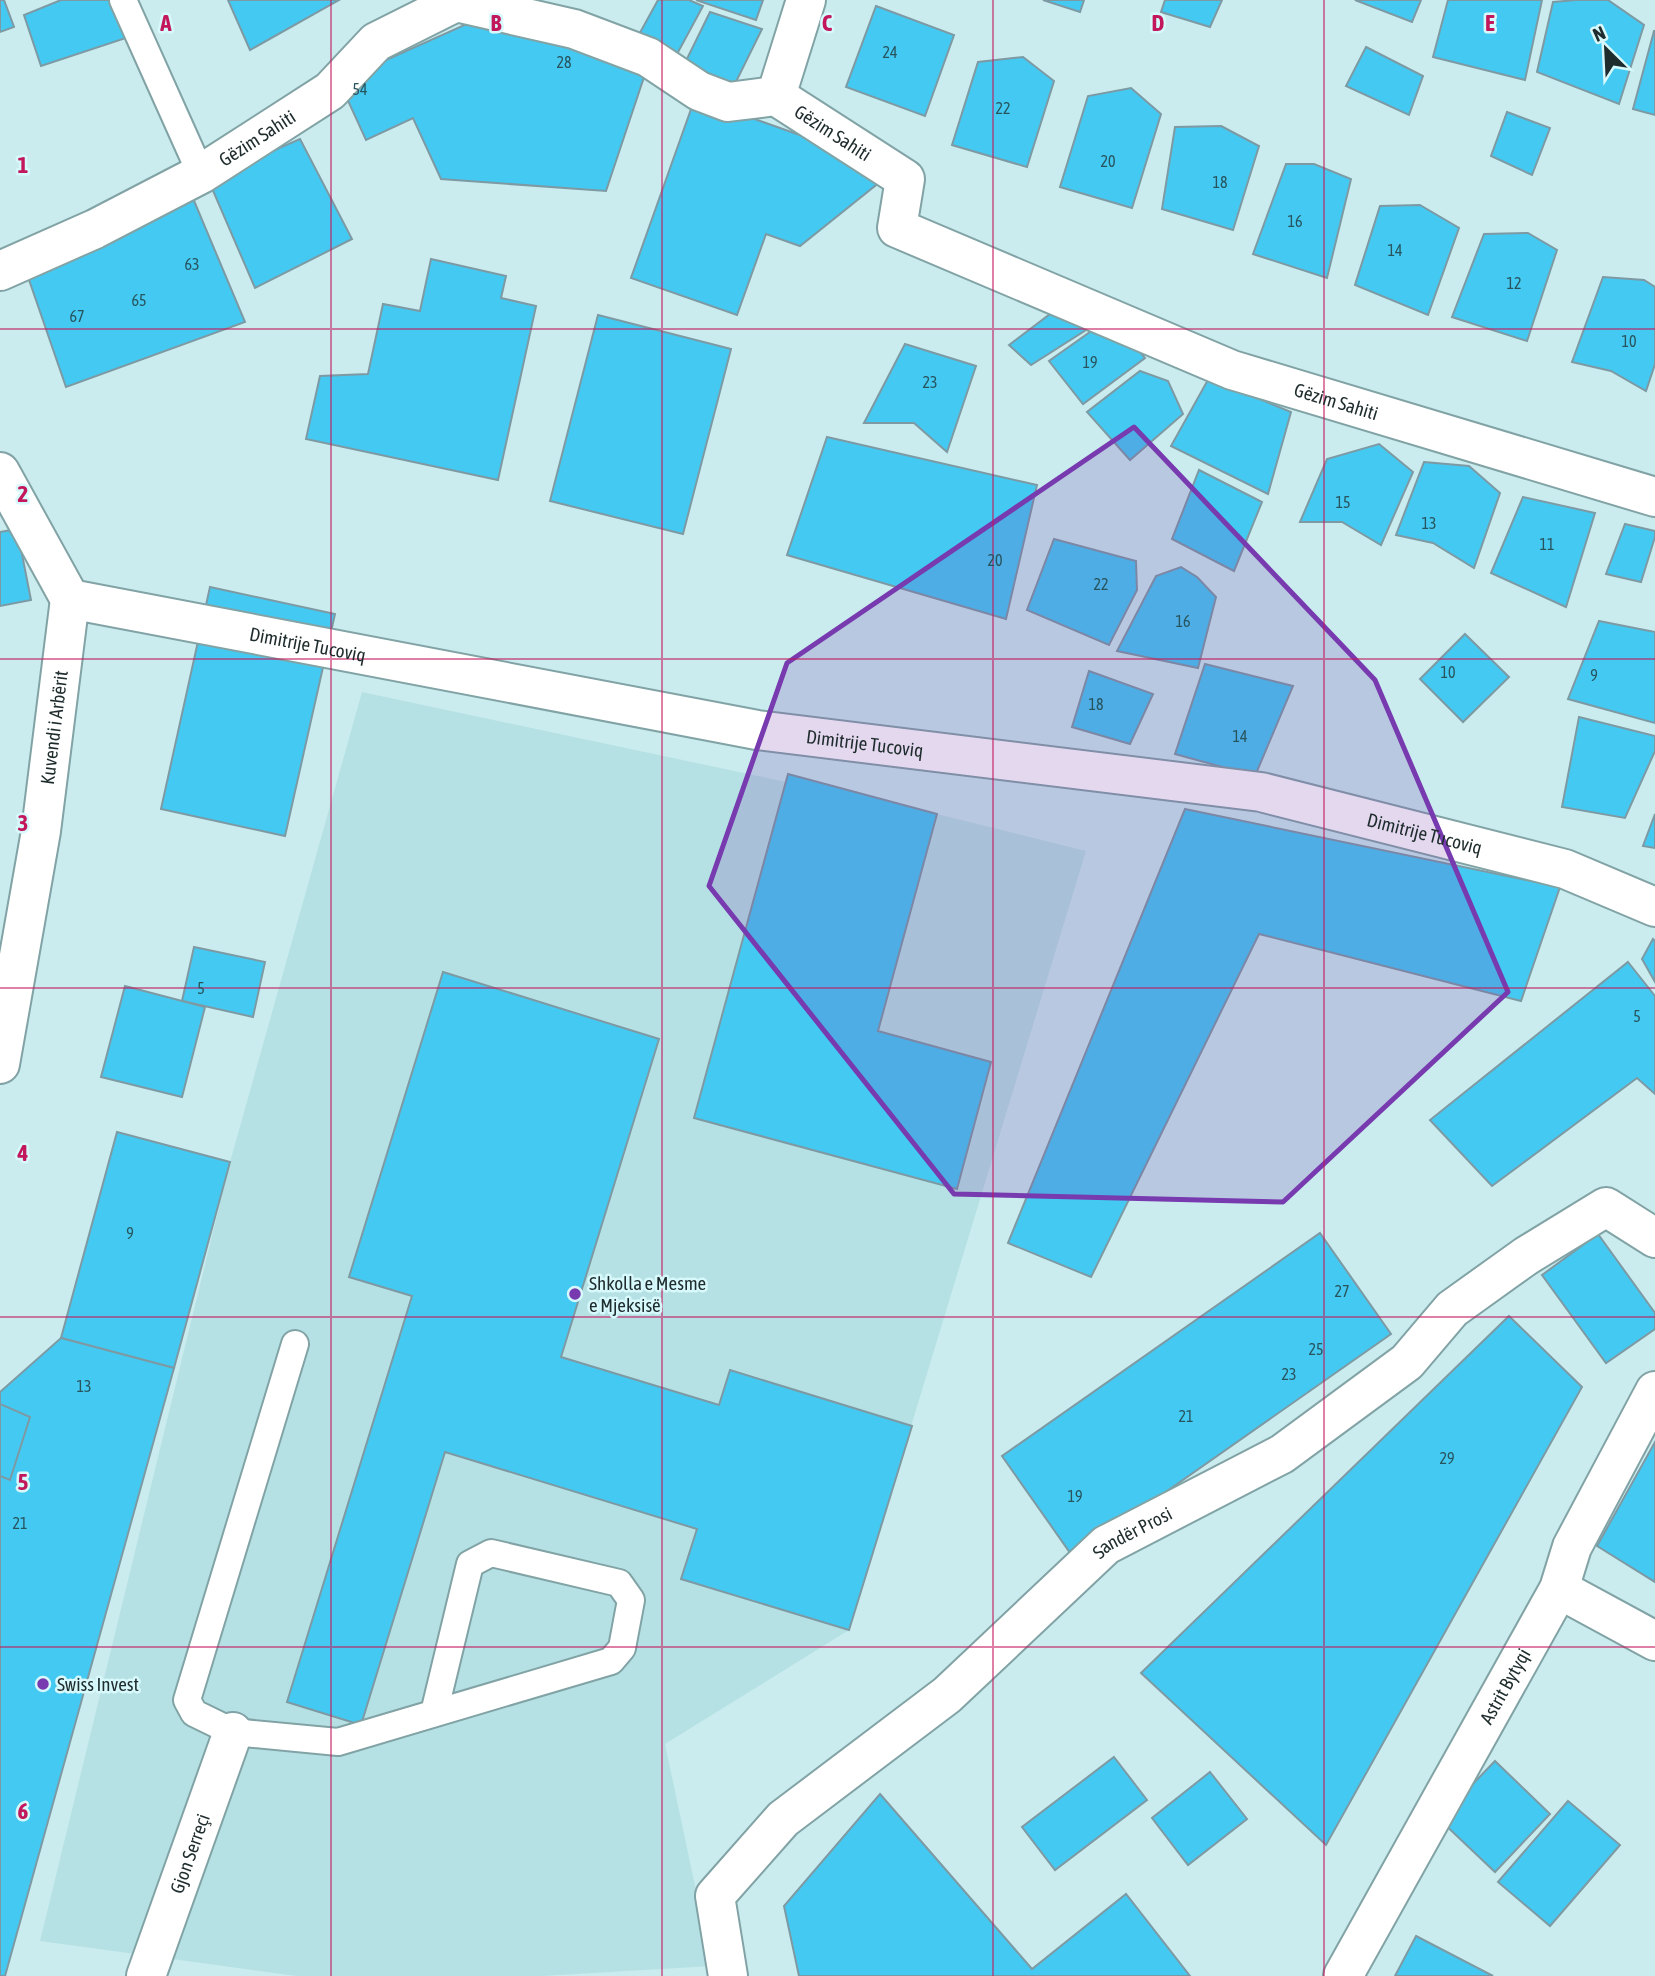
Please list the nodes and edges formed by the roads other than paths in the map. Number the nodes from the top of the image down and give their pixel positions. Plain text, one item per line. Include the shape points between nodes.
1 (123, 0) edge
2 (806, 0) edge
3 (776, 96) junction
4 (201, 174) junction
5 (0, 271) edge
6 (0, 472) edge
7 (1655, 496) edge
8 (70, 598) junction
9 (1655, 907) edge
10 (0, 1064) edge
11 (1655, 1238) edge
12 (295, 1344) dead end
13 (1655, 1391) edge
14 (1559, 1589) junction
15 (1655, 1641) edge
16 (434, 1713) junction
17 (233, 1732) junction
18 (146, 1976) edge
19 (728, 1976) edge
20 (1343, 1976) edge

1 - 4 lane
2 - 3 street
3 - 4 street, Gëzim Sahiti via 728,102 699,91 648,57 574,29 456,2 376,42 330,91
3 - 7 street, Gëzim Sahiti via 905,179 897,228 1232,370
4 - 5 street, Gëzim Sahiti
6 - 8 street
8 - 9 street, Dimitrije Tucoviq via 757,730 1261,792 1565,869
8 - 10 street, Kuvendi i Arbërit via 41,831
11 - 19 street, Sandër Prosi via 1606,1207 1451,1309 1407,1362 1282,1454 1106,1545 947,1695 794,1811 715,1896
12 - 17 lane via 187,1700 194,1713
13 - 14 street, Astrit Bytyqi via 1572,1547
14 - 15 street
14 - 20 street, Astrit Bytyqi
16 - 16 lane via 470,1564 491,1553 619,1583 631,1600 622,1648 611,1661
16 - 17 lane via 338,1742
17 - 18 street, Gjon Serreçi

